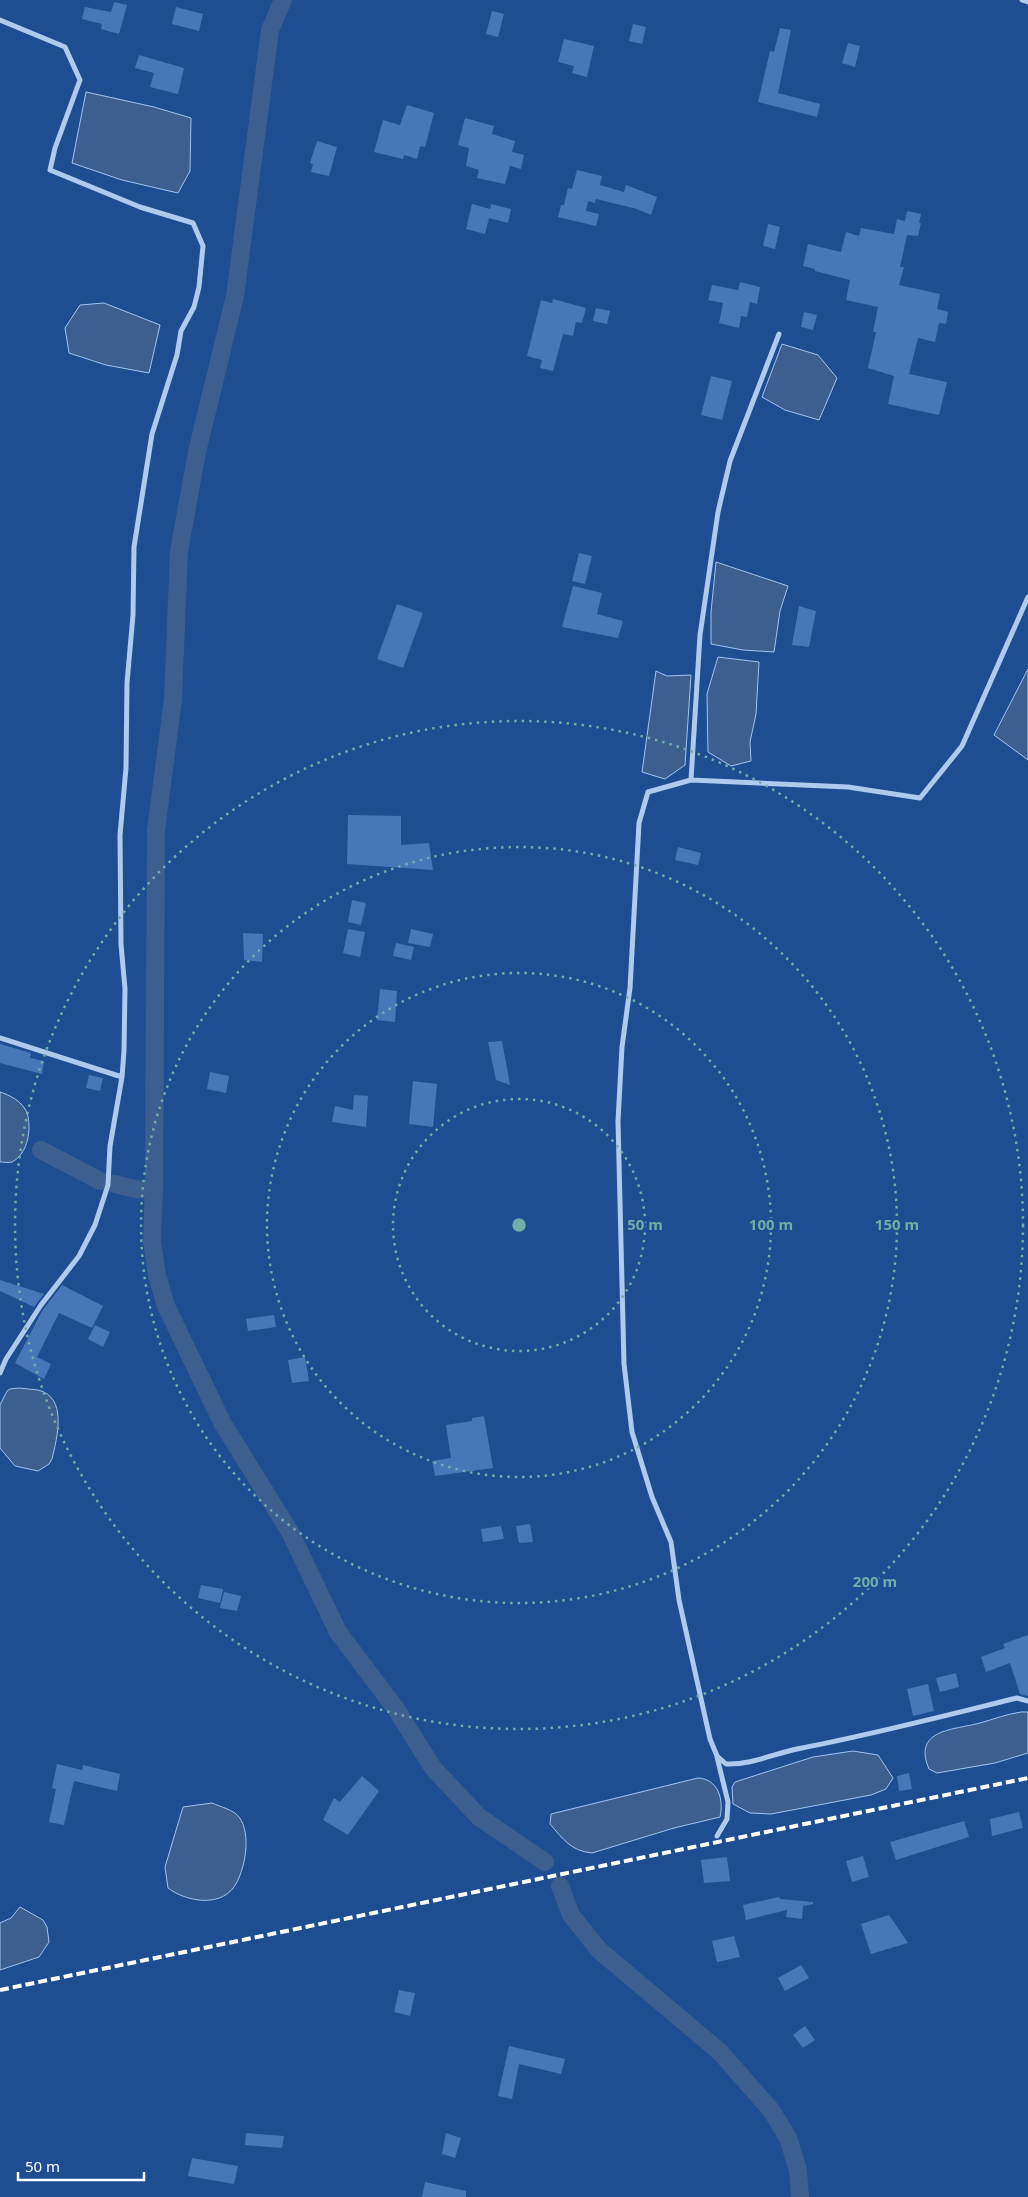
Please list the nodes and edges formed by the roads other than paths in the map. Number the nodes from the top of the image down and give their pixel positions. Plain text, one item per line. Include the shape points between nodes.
1 (1022, 0) edge
2 (1028, 2) edge
3 (0, 20) edge
4 (779, 334) dead end
5 (1028, 597) edge
6 (692, 780) junction
7 (0, 1038) edge
8 (122, 1077) junction
9 (0, 1373) edge
10 (1028, 1701) edge
11 (717, 1756) junction
12 (718, 1836) dead end

1 - 2 street
3 - 8 street via 65,47 80,80 50,170 140,207 193,223 203,246 194,307 182,331 152,434 134,547 126,768 120,835 121,944 125,989
4 - 6 street via 730,461 718,512 700,635
5 - 6 street via 962,746 920,798 848,788
6 - 11 street via 648,792 639,823 630,988 622,1047 618,1120 620,1266 624,1364 632,1432 652,1497 671,1542 679,1600 710,1739
7 - 8 street
8 - 9 street via 110,1146 108,1185 95,1225 79,1256 41,1305
10 - 11 street via 1017,1698 748,1763 726,1764
11 - 12 street via 724,1778 728,1813

